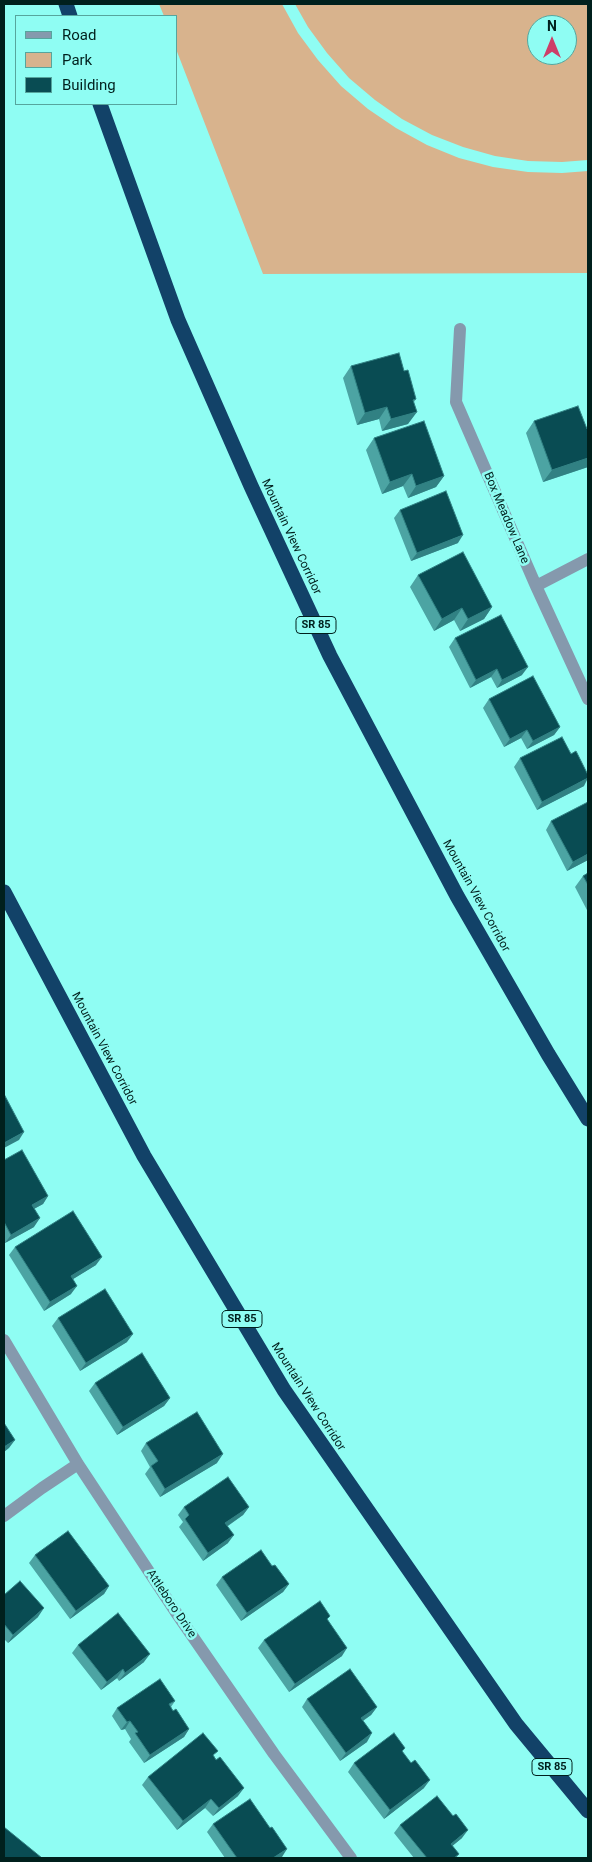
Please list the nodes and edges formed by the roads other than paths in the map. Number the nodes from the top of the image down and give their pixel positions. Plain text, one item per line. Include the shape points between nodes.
1 (100, 105) edge
2 (460, 329) dead end
3 (588, 559) edge
4 (536, 586) junction
5 (588, 699) edge
6 (4, 892) edge
7 (588, 1119) edge
8 (4, 1340) edge
9 (78, 1464) junction
10 (4, 1516) edge
11 (588, 1811) edge
12 (351, 1858) edge

1 - 7 highway, Mountain View Corridor / SR 85 via 178,320 330,656 457,896
2 - 4 street, Box Meadow Lane via 456,402
3 - 4 street
4 - 5 street, Box Meadow Lane
6 - 11 highway, Mountain View Corridor / SR 85 via 144,1156 284,1390 516,1724
8 - 9 street, Attleboro Drive
9 - 10 street
9 - 12 street, Attleboro Drive via 180,1619

